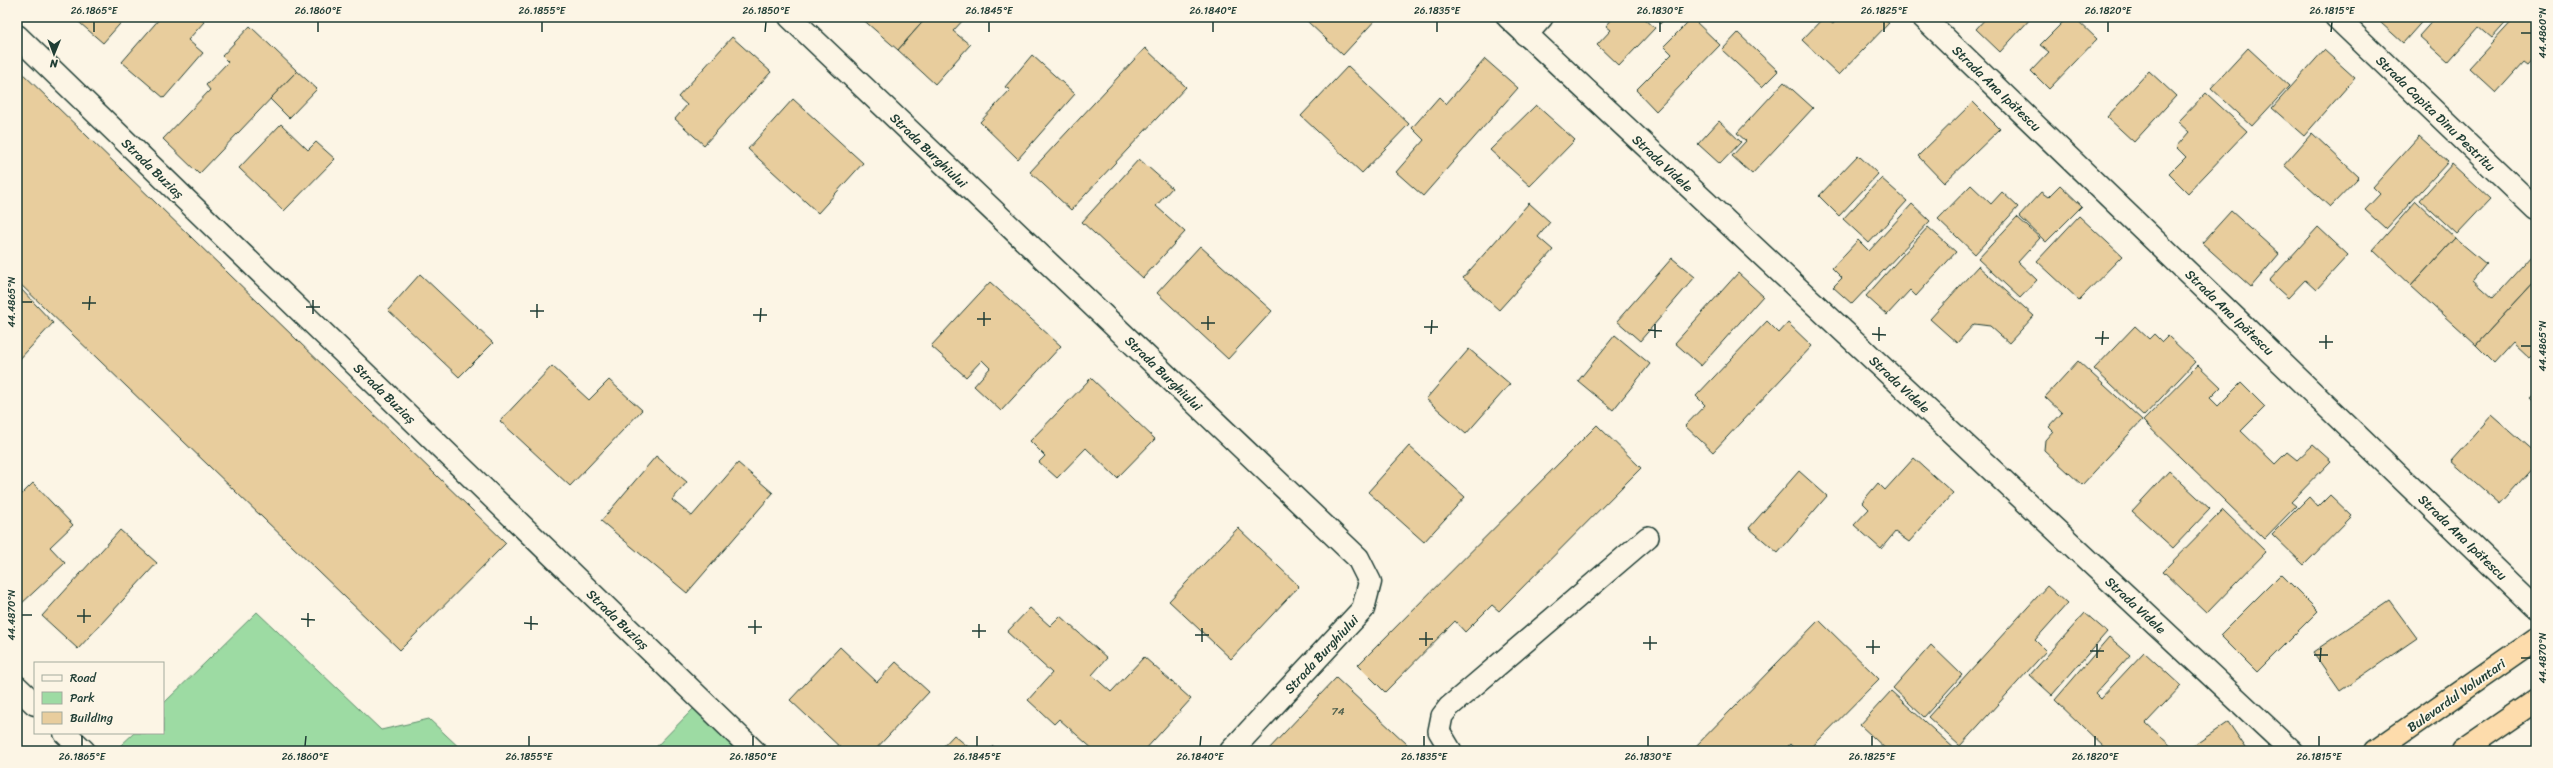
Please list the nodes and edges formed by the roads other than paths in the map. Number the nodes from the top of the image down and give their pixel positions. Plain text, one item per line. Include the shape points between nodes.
1 (790, 17) edge
2 (1508, 17) edge
3 (1542, 17) edge
4 (1924, 17) edge
5 (2336, 17) edge
6 (1526, 34) junction
7 (17, 36) edge
8 (2536, 209) edge
9 (1648, 537) dead end
10 (2536, 608) edge
11 (2536, 639) edge
12 (17, 686) edge
13 (2536, 700) edge
14 (34, 703) edge
15 (66, 734) edge
16 (84, 751) edge
17 (754, 751) edge
18 (1230, 751) edge
19 (1452, 751) edge
20 (2292, 751) edge
21 (2376, 751) edge
22 (2462, 751) edge

1 - 18 street, Strada Burghiului via 1358,558 1370,582 1363,609
2 - 6 street, Strada Videle
3 - 6 street
4 - 10 street, Strada Ana Ipătescu
5 - 8 street, Strada Capita Dinu Pestritu
6 - 20 street, Strada Videle
7 - 17 street, Strada Buziaș
9 - 19 lane via 1449,707 1442,716 1439,730
11 - 21 highway, Bulevardul Voluntari
12 - 14 street
13 - 22 highway
15 - 16 street

